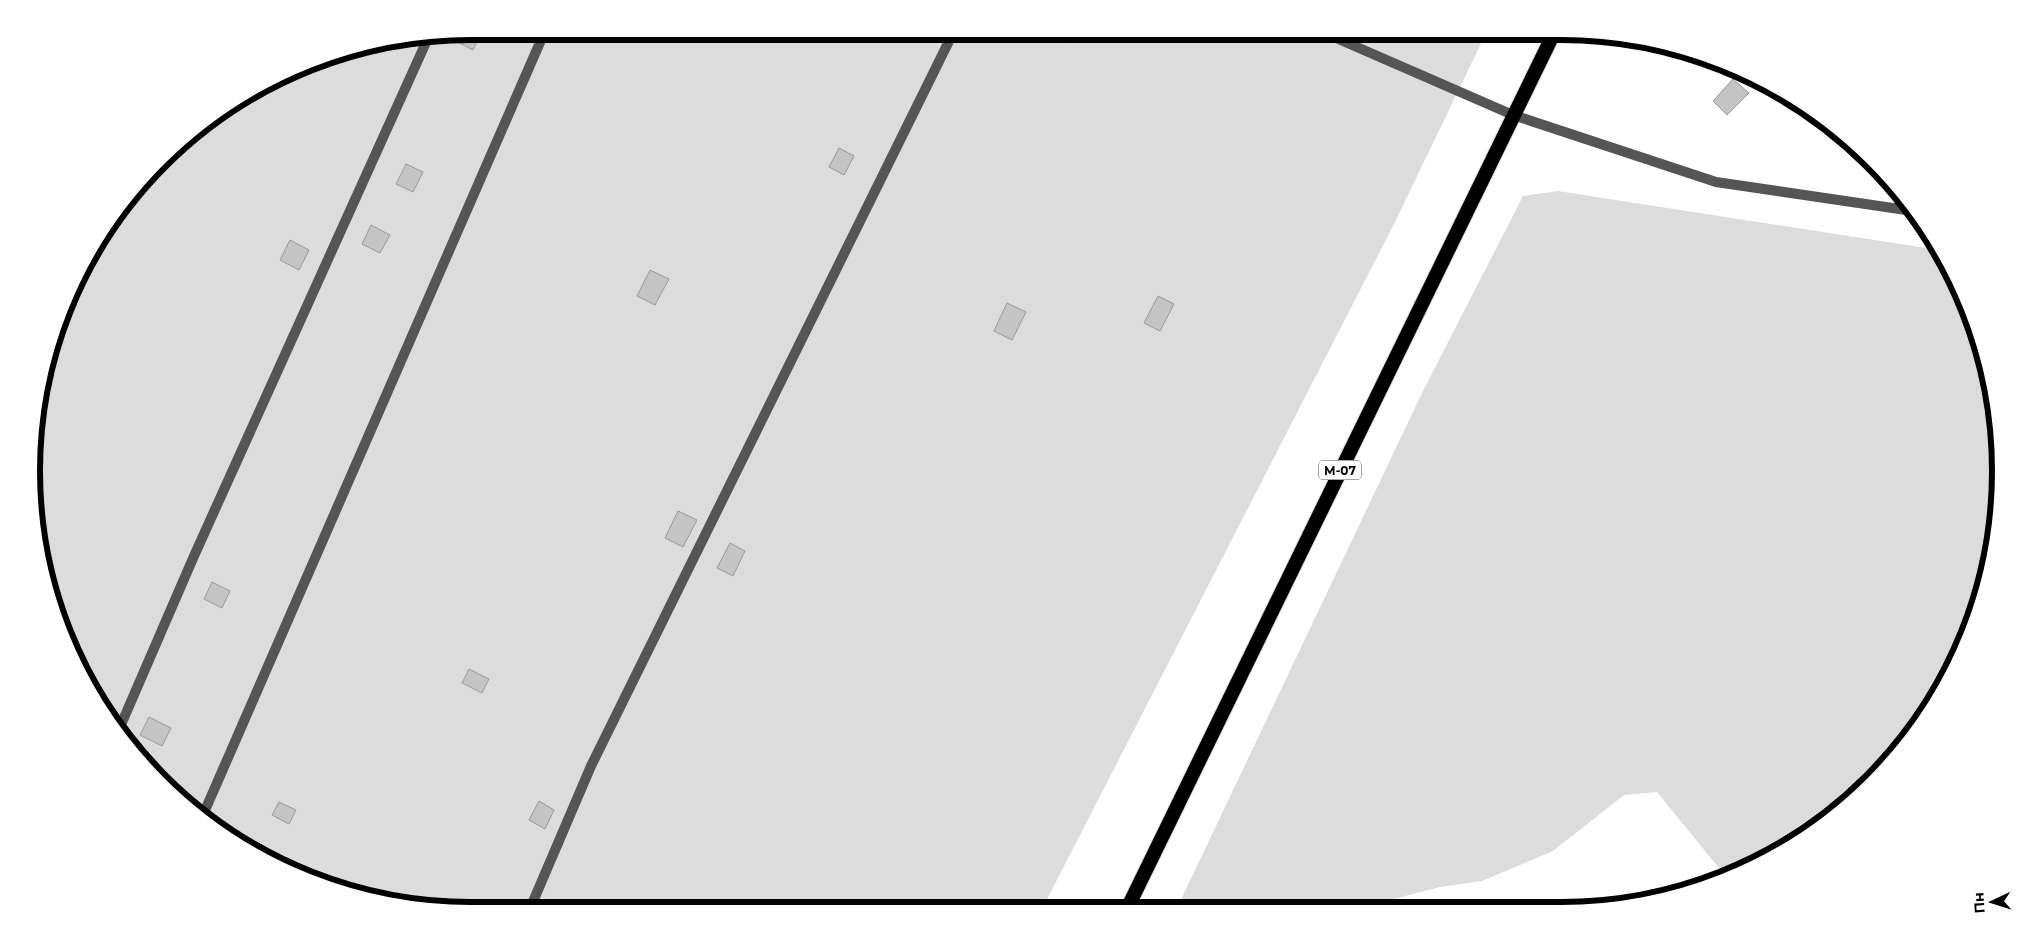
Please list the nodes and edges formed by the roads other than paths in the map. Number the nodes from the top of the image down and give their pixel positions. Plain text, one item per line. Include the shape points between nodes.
1 (541, 40) edge
2 (950, 40) edge
3 (1341, 40) edge
4 (1550, 40) edge
5 (426, 43) edge
6 (1513, 115) junction
7 (1903, 209) edge
8 (122, 723) edge
9 (205, 810) edge
10 (532, 902) edge
11 (1130, 902) edge

1 - 9 street
2 - 10 street via 591,766
3 - 6 street
4 - 6 highway, М-07
5 - 8 street
6 - 7 street via 1716,182
6 - 11 highway, М-07

